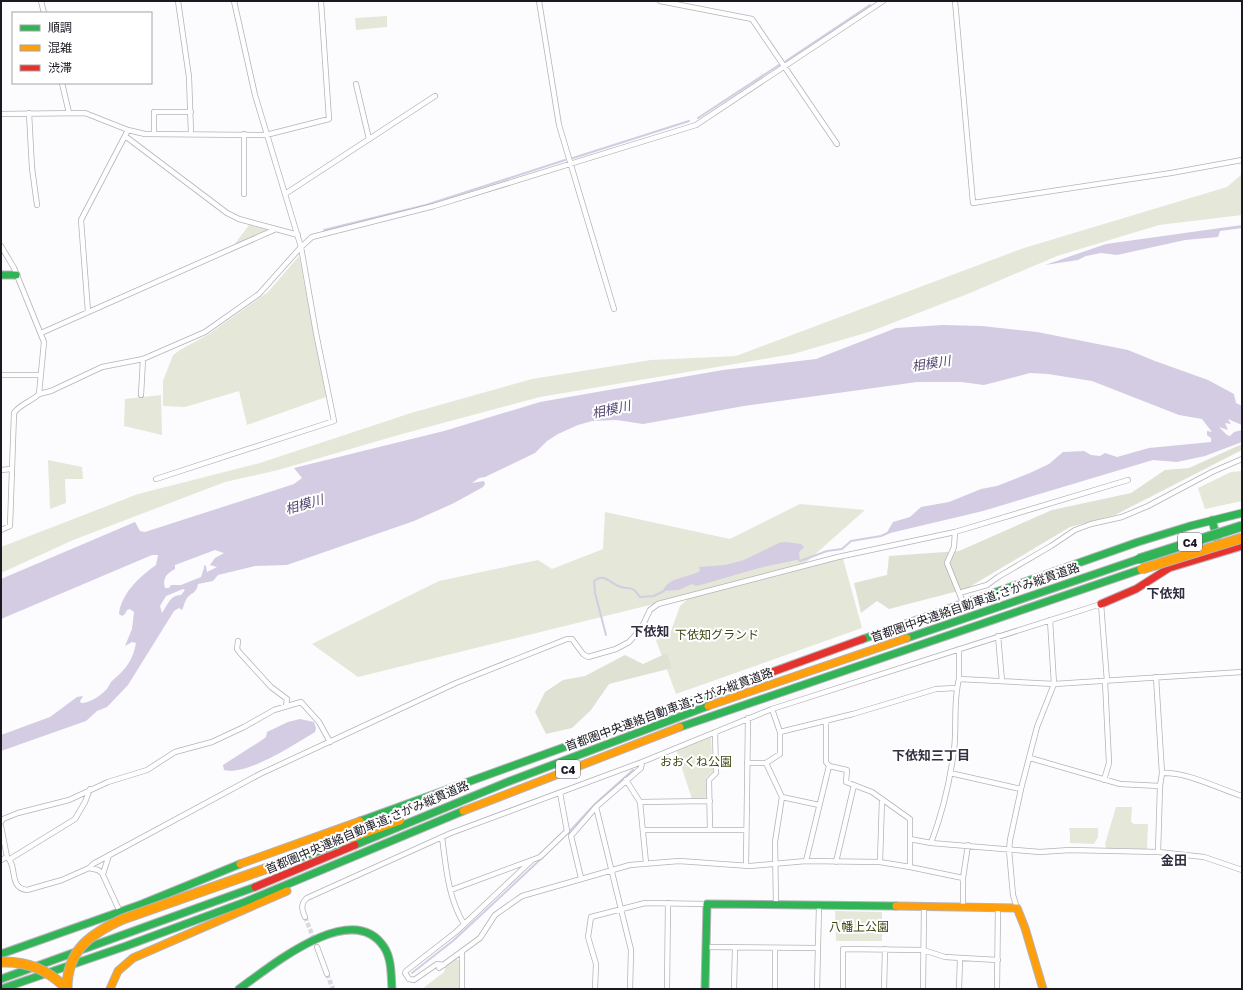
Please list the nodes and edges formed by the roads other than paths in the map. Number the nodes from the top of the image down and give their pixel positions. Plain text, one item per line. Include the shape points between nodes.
1 (41, 1) edge
2 (178, 1) edge
3 (234, 1) edge
4 (321, 1) edge
5 (539, 1) edge
6 (660, 1) edge
7 (883, 1) edge
8 (955, 1) edge
9 (44, 12) edge
10 (785, 65) junction
11 (62, 84) edge
12 (356, 84) dead end
13 (435, 96) dead end
14 (191, 112) junction
15 (29, 113) junction
16 (69, 113) junction
17 (1, 114) edge
18 (128, 130) junction
19 (154, 134) junction
20 (191, 134) junction
21 (244, 134) junction
22 (266, 134) junction
23 (125, 136) junction
24 (369, 139) junction
25 (837, 144) dead end
26 (1242, 160) edge
27 (570, 163) junction
28 (244, 194) dead end
29 (285, 194) junction
30 (37, 205) dead end
31 (276, 229) junction
32 (298, 235) junction
33 (1, 246) edge
34 (301, 247) junction
35 (1, 275) edge
36 (16, 275) junction
37 (614, 309) dead end
38 (88, 312) junction
39 (41, 333) junction
40 (143, 359) junction
41 (1, 375) edge
42 (41, 375) junction
43 (39, 394) junction
44 (141, 395) dead end
45 (1242, 460) edge
46 (11, 469) junction
47 (1, 470) edge
48 (156, 479) dead end
49 (1128, 480) dead end
50 (1242, 513) edge
51 (1212, 520) junction
52 (1242, 526) edge
53 (1, 530) edge
54 (955, 532) junction
55 (1242, 538) edge
56 (1242, 546) edge
57 (1221, 552) junction
58 (959, 593) junction
59 (1102, 604) junction
60 (964, 605) junction
61 (1050, 620) junction
62 (998, 636) junction
63 (238, 641) dead end
64 (959, 649) junction
65 (1242, 672) edge
66 (1156, 678) junction
67 (959, 679) junction
68 (1002, 681) junction
69 (1106, 681) junction
70 (1054, 684) junction
71 (957, 688) junction
72 (286, 706) junction
73 (772, 709) junction
74 (748, 718) junction
75 (826, 722) junction
76 (715, 732) junction
77 (780, 732) junction
78 (330, 742) junction
79 (1030, 758) junction
80 (642, 762) junction
81 (747, 763) junction
82 (766, 763) junction
83 (829, 766) junction
84 (950, 773) junction
85 (1162, 773) junction
86 (626, 780) junction
87 (1104, 780) junction
88 (510, 781) junction
89 (854, 785) junction
90 (1160, 786) junction
91 (90, 789) junction
92 (1020, 789) junction
93 (560, 793) junction
94 (1242, 796) edge
95 (782, 797) junction
96 (882, 799) junction
97 (640, 802) junction
98 (710, 802) junction
99 (819, 805) junction
100 (596, 807) junction
101 (1, 822) edge
102 (1, 826) edge
103 (643, 830) junction
104 (710, 830) junction
105 (746, 830) junction
106 (442, 837) junction
107 (910, 839) junction
108 (931, 843) junction
109 (968, 845) junction
110 (1008, 850) junction
111 (1158, 852) junction
112 (109, 856) junction
113 (356, 857) junction
114 (9, 858) junction
115 (1, 860) edge
116 (531, 861) junction
117 (806, 861) junction
118 (836, 862) junction
119 (880, 862) junction
120 (646, 863) junction
121 (776, 865) junction
122 (746, 866) junction
123 (910, 867) junction
124 (89, 868) junction
125 (612, 870) junction
126 (1242, 870) edge
127 (103, 874) junction
128 (581, 878) junction
129 (963, 878) junction
130 (451, 890) junction
131 (668, 903) junction
132 (707, 904) junction
133 (776, 905) junction
134 (818, 905) junction
135 (924, 907) junction
136 (963, 907) junction
137 (998, 908) junction
138 (1017, 908) junction
139 (621, 909) junction
140 (120, 912) junction
141 (305, 917) tunnel mouth
142 (464, 924) junction
143 (317, 947) tunnel mouth
144 (706, 947) junction
145 (735, 948) junction
146 (775, 948) junction
147 (818, 948) junction
148 (885, 949) junction
149 (923, 950) junction
150 (462, 952) junction
151 (1, 954) edge
152 (960, 959) junction
153 (998, 960) junction
154 (1, 962) edge
155 (444, 965) junction
156 (439, 968) dead end
157 (327, 974) tunnel mouth
158 (1, 978) edge
159 (1, 989) edge
160 (67, 989) edge
161 (110, 989) edge
162 (239, 989) edge
163 (392, 989) edge
164 (462, 989) edge
165 (595, 989) edge
166 (630, 989) edge
167 (667, 989) edge
168 (705, 989) edge
169 (734, 989) edge
170 (774, 989) edge
171 (817, 989) edge
172 (843, 989) edge
173 (884, 989) edge
174 (923, 989) edge
175 (959, 989) edge
176 (997, 989) edge
177 (1043, 989) edge

1 - 9 street
2 - 14 street via 189,77
3 - 22 street
4 - 22 street via 329,119
5 - 27 street via 558,125
6 - 10 street via 752,19
7 - 10 street
8 - 26 street via 973,203
10 - 25 street
10 - 27 street via 696,125
11 - 16 street
12 - 24 street
13 - 24 street
14 - 19 street via 154,112
14 - 20 street
15 - 16 street
15 - 17 street
15 - 30 street
16 - 18 street via 85,113
18 - 19 street
18 - 23 street
19 - 20 street
20 - 21 street
21 - 22 street
21 - 28 street
22 - 29 street
23 - 31 street via 227,213
23 - 38 street via 81,220
24 - 29 street
27 - 34 street via 434,206 312,237
27 - 37 street
29 - 32 street
31 - 32 street
31 - 38 street
32 - 34 street
33 - 36 street
34 - 40 street via 259,294 205,332
34 - 48 street via 334,421
35 - 36 main road
36 - 39 street
38 - 39 street
39 - 42 street via 44,348
40 - 43 street via 102,367
40 - 44 street
41 - 42 street
42 - 43 street
43 - 46 street via 17,408 14,413
45 - 58 street via 1212,472 1122,517 1075,530 987,585
46 - 47 street
46 - 53 street via 10,526
49 - 54 street
50 - 51 main road
51 - 57 main road
51 - 60 main road via 1120,548
52 - 88 main road, 首都圏中央連絡自動車道;さがみ縦貫道路 / C4, bridge via 685,714
54 - 58 street via 954,548 947,563
54 - 78 street via 838,557 658,604 650,610 641,629 624,646 588,657 572,639 560,641 456,683
55 - 113 main road, 首都圏中央連絡自動車道;さがみ縦貫道路 / C4, bridge via 1142,569 688,724 507,793
56 - 57 main road
57 - 59 main road via 1168,568 1136,589
58 - 60 street
59 - 61 street
59 - 69 street
60 - 140 main road via 240,864
61 - 62 street
61 - 70 street
62 - 64 street
62 - 68 street
63 - 72 street via 237,649 240,653 271,687 288,699
64 - 67 street
64 - 73 street
65 - 66 street
66 - 69 street
66 - 85 street
67 - 68 street
67 - 71 street
68 - 70 street
69 - 70 street
69 - 87 street via 1109,762
70 - 79 street via 1037,728
71 - 75 street via 936,689
71 - 84 street via 954,750
72 - 78 street via 300,702 319,722
72 - 91 street via 212,742 175,752 147,770
73 - 74 street
73 - 77 street
74 - 76 street
74 - 81 street
75 - 77 street
75 - 83 street via 826,762
76 - 80 street
76 - 98 street via 716,773 709,780
77 - 82 street via 780,754
78 - 112 street via 260,774
79 - 87 street
79 - 92 street
80 - 86 street via 642,768
80 - 93 street
81 - 82 street
81 - 105 street
82 - 95 street
83 - 89 street via 847,770 846,782
83 - 99 street
84 - 92 street
84 - 108 street via 939,823
85 - 90 street
85 - 94 street via 1189,776
86 - 97 street
86 - 100 street
87 - 90 street via 1120,784
88 - 158 main road, 首都圏中央連絡自動車道;さがみ縦貫道路 / C4 via 249,889
88 - 160 main road, bridge via 106,927 91,935 75,953 69,966
89 - 96 street
89 - 118 street
90 - 111 street
91 - 101 street via 69,800 18,813
91 - 114 street via 75,819
92 - 110 street
93 - 106 street
93 - 116 street via 567,831 540,857
95 - 99 street
95 - 121 street via 775,842
96 - 107 street via 910,818
96 - 119 street
97 - 98 street
97 - 103 street
98 - 104 street
99 - 117 street
100 - 125 street
100 - 128 street via 571,836
102 - 114 street
103 - 104 street
103 - 120 street
104 - 105 street
105 - 122 street
106 - 130 street
106 - 141 street via 307,898 302,906
107 - 108 street
107 - 123 street
108 - 109 street
109 - 110 street
109 - 129 street
110 - 111 street
110 - 138 street
111 - 126 street via 1204,857
112 - 124 street
112 - 127 street
113 - 159 main road, 首都圏中央連絡自動車道;さがみ縦貫道路 / C4 via 193,921
113 - 161 main road via 283,893 133,958 118,971
114 - 115 street
114 - 124 street via 18,887 27,890 51,884
116 - 130 street
116 - 142 street
117 - 118 street
117 - 121 street
118 - 119 street
119 - 123 street
120 - 122 street via 679,861
120 - 125 street
121 - 122 street
121 - 133 street
123 - 129 street
124 - 127 street
125 - 128 street
125 - 139 street
127 - 140 street
128 - 150 street via 522,896 495,915 480,938
129 - 136 street
130 - 142 street
131 - 132 street
131 - 139 street via 645,903
131 - 167 street
132 - 133 main road
132 - 144 main road
133 - 134 main road
134 - 135 main road
134 - 147 street
135 - 136 main road
135 - 149 street
136 - 137 main road
137 - 138 main road
137 - 153 street
138 - 177 main road
139 - 165 street via 591,917 588,937 596,964
139 - 166 street via 631,950
140 - 151 main road
142 - 155 street via 405,973 409,979 414,980 437,964
143 - 157 street
144 - 145 street
144 - 168 main road
145 - 146 street
145 - 169 street
146 - 147 street
146 - 170 street
147 - 171 street
148 - 149 street
148 - 172 street via 843,949
148 - 173 street
149 - 152 street
149 - 174 street
150 - 155 street
150 - 164 street
152 - 153 street
152 - 175 street
153 - 176 street
154 - 160 main road, bridge via 33,965 52,975
155 - 156 street
162 - 163 main road via 312,942 336,930 353,928 369,931 381,942 389,960

